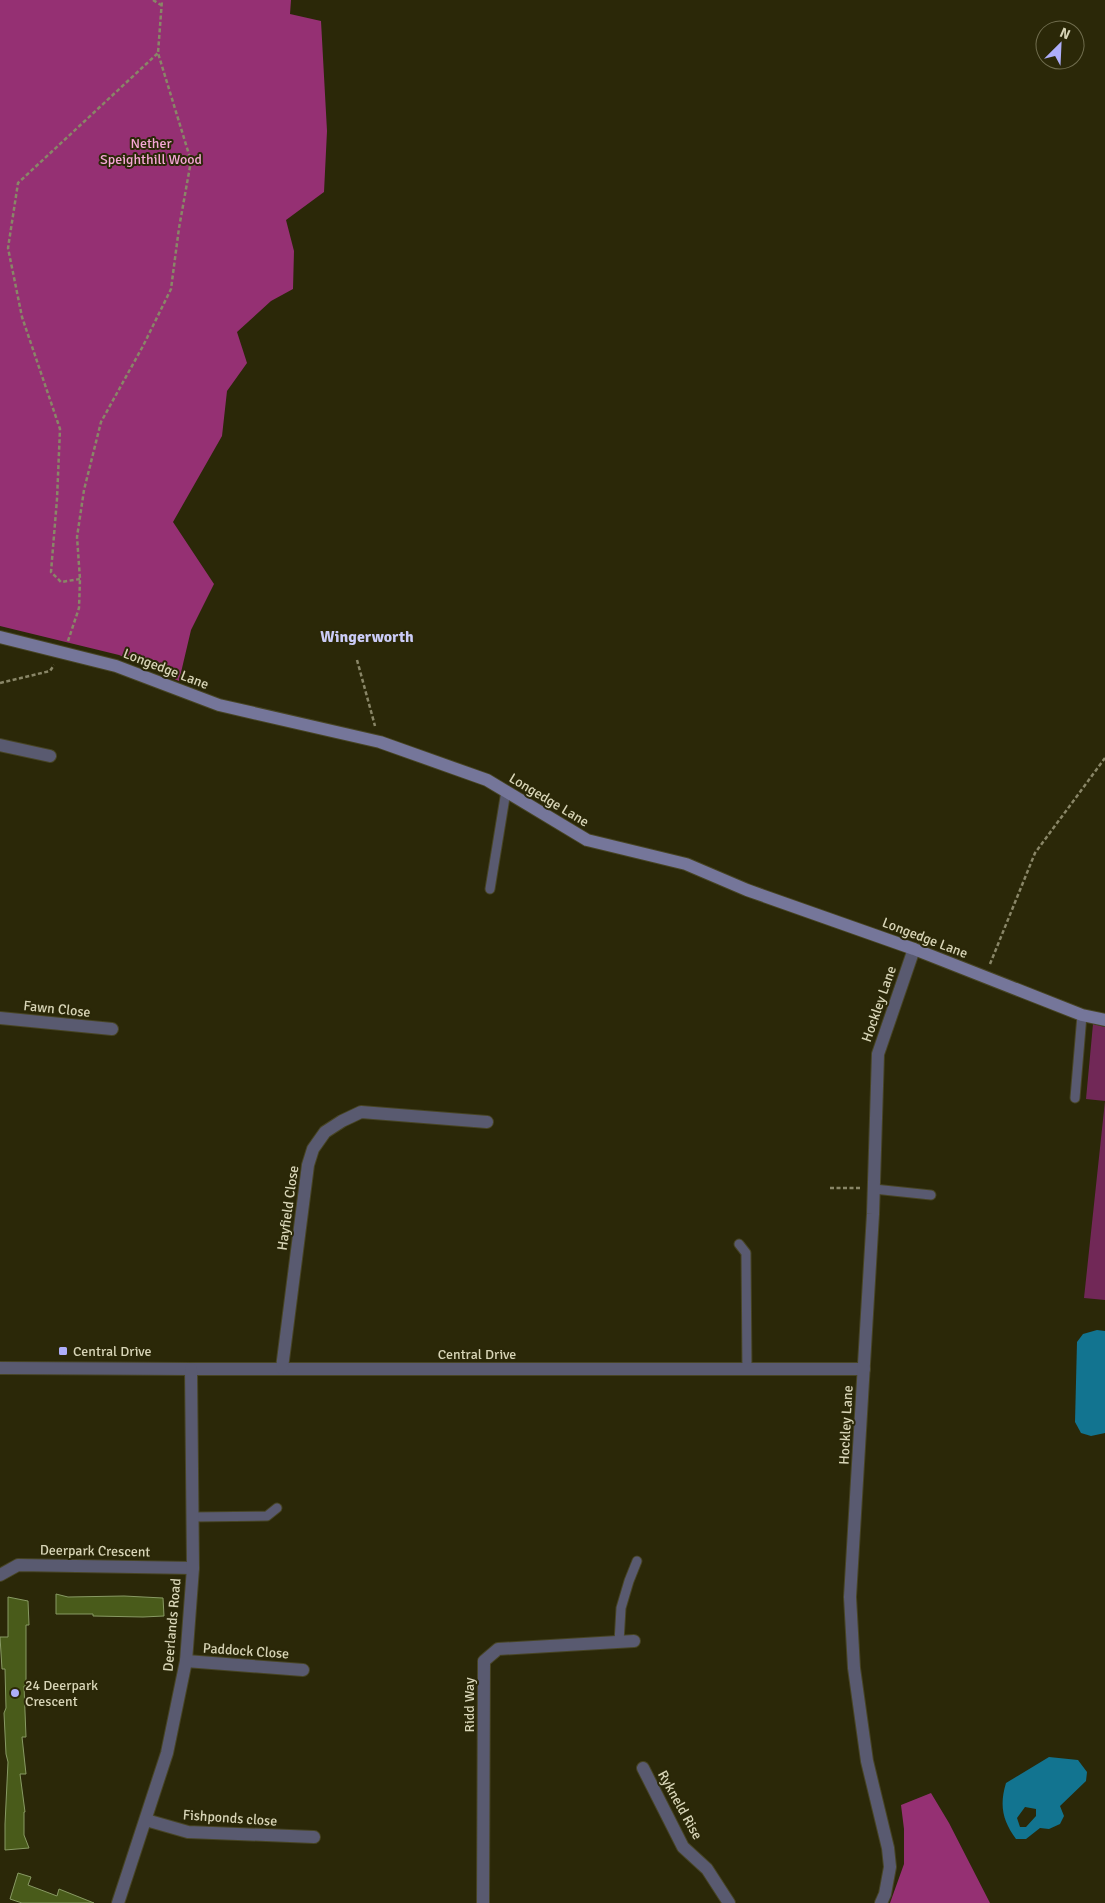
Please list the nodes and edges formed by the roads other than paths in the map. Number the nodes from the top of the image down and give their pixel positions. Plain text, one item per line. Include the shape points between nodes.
1 (0, 636) edge
2 (0, 745) edge
3 (50, 756) dead end
4 (506, 791) junction
5 (490, 889) dead end
6 (914, 949) junction
7 (1082, 1015) junction
8 (0, 1018) edge
9 (1105, 1020) edge
10 (112, 1029) dead end
11 (1075, 1098) dead end
12 (487, 1122) dead end
13 (874, 1189) junction
14 (931, 1195) dead end
15 (739, 1244) dead end
16 (0, 1368) edge
17 (282, 1368) junction
18 (191, 1369) junction
19 (747, 1369) junction
20 (864, 1369) junction
21 (278, 1508) dead end
22 (192, 1517) junction
23 (637, 1561) dead end
24 (193, 1568) junction
25 (0, 1576) edge
26 (634, 1641) dead end
27 (619, 1642) junction
28 (186, 1661) junction
29 (303, 1670) dead end
30 (643, 1768) dead end
31 (146, 1820) junction
32 (314, 1837) dead end
33 (118, 1903) edge
34 (483, 1903) edge
35 (729, 1903) edge
36 (881, 1903) edge

1 - 4 street, Longedge Lane via 116,666 219,706 380,742 487,780
2 - 3 street
4 - 5 lane
4 - 6 street, Longedge Lane via 587,840 686,864 747,890
6 - 7 street, Longedge Lane
6 - 13 street, Hockley Lane via 878,1054
7 - 9 street, Longedge Lane
7 - 11 lane
8 - 10 street, Fawn Close
12 - 17 street, Hayfield Close via 361,1112 325,1132 313,1149 308,1165
13 - 14 lane
13 - 20 street, Hockley Lane
15 - 19 lane via 746,1253
16 - 18 street, Central Drive
17 - 18 street, Central Drive
17 - 19 street, Central Drive
18 - 22 street, Deerlands Road
19 - 20 street, Central Drive
20 - 36 street, Hockley Lane via 850,1597 854,1668 865,1751 890,1867 886,1894
21 - 22 lane via 267,1516
22 - 24 street, Deerlands Road
23 - 27 lane via 621,1608
24 - 25 street, Deerpark Crescent via 18,1565
24 - 28 street, Deerlands Road
26 - 27 street, Ridd Way
27 - 34 street, Ridd Way via 498,1649 484,1661
28 - 29 street, Paddock Close
28 - 31 street, Deerlands Road via 168,1753
30 - 35 street, Rykneld Rise via 683,1847 708,1869
31 - 32 street, Fishponds close via 188,1832
31 - 33 street, Deerlands Road

